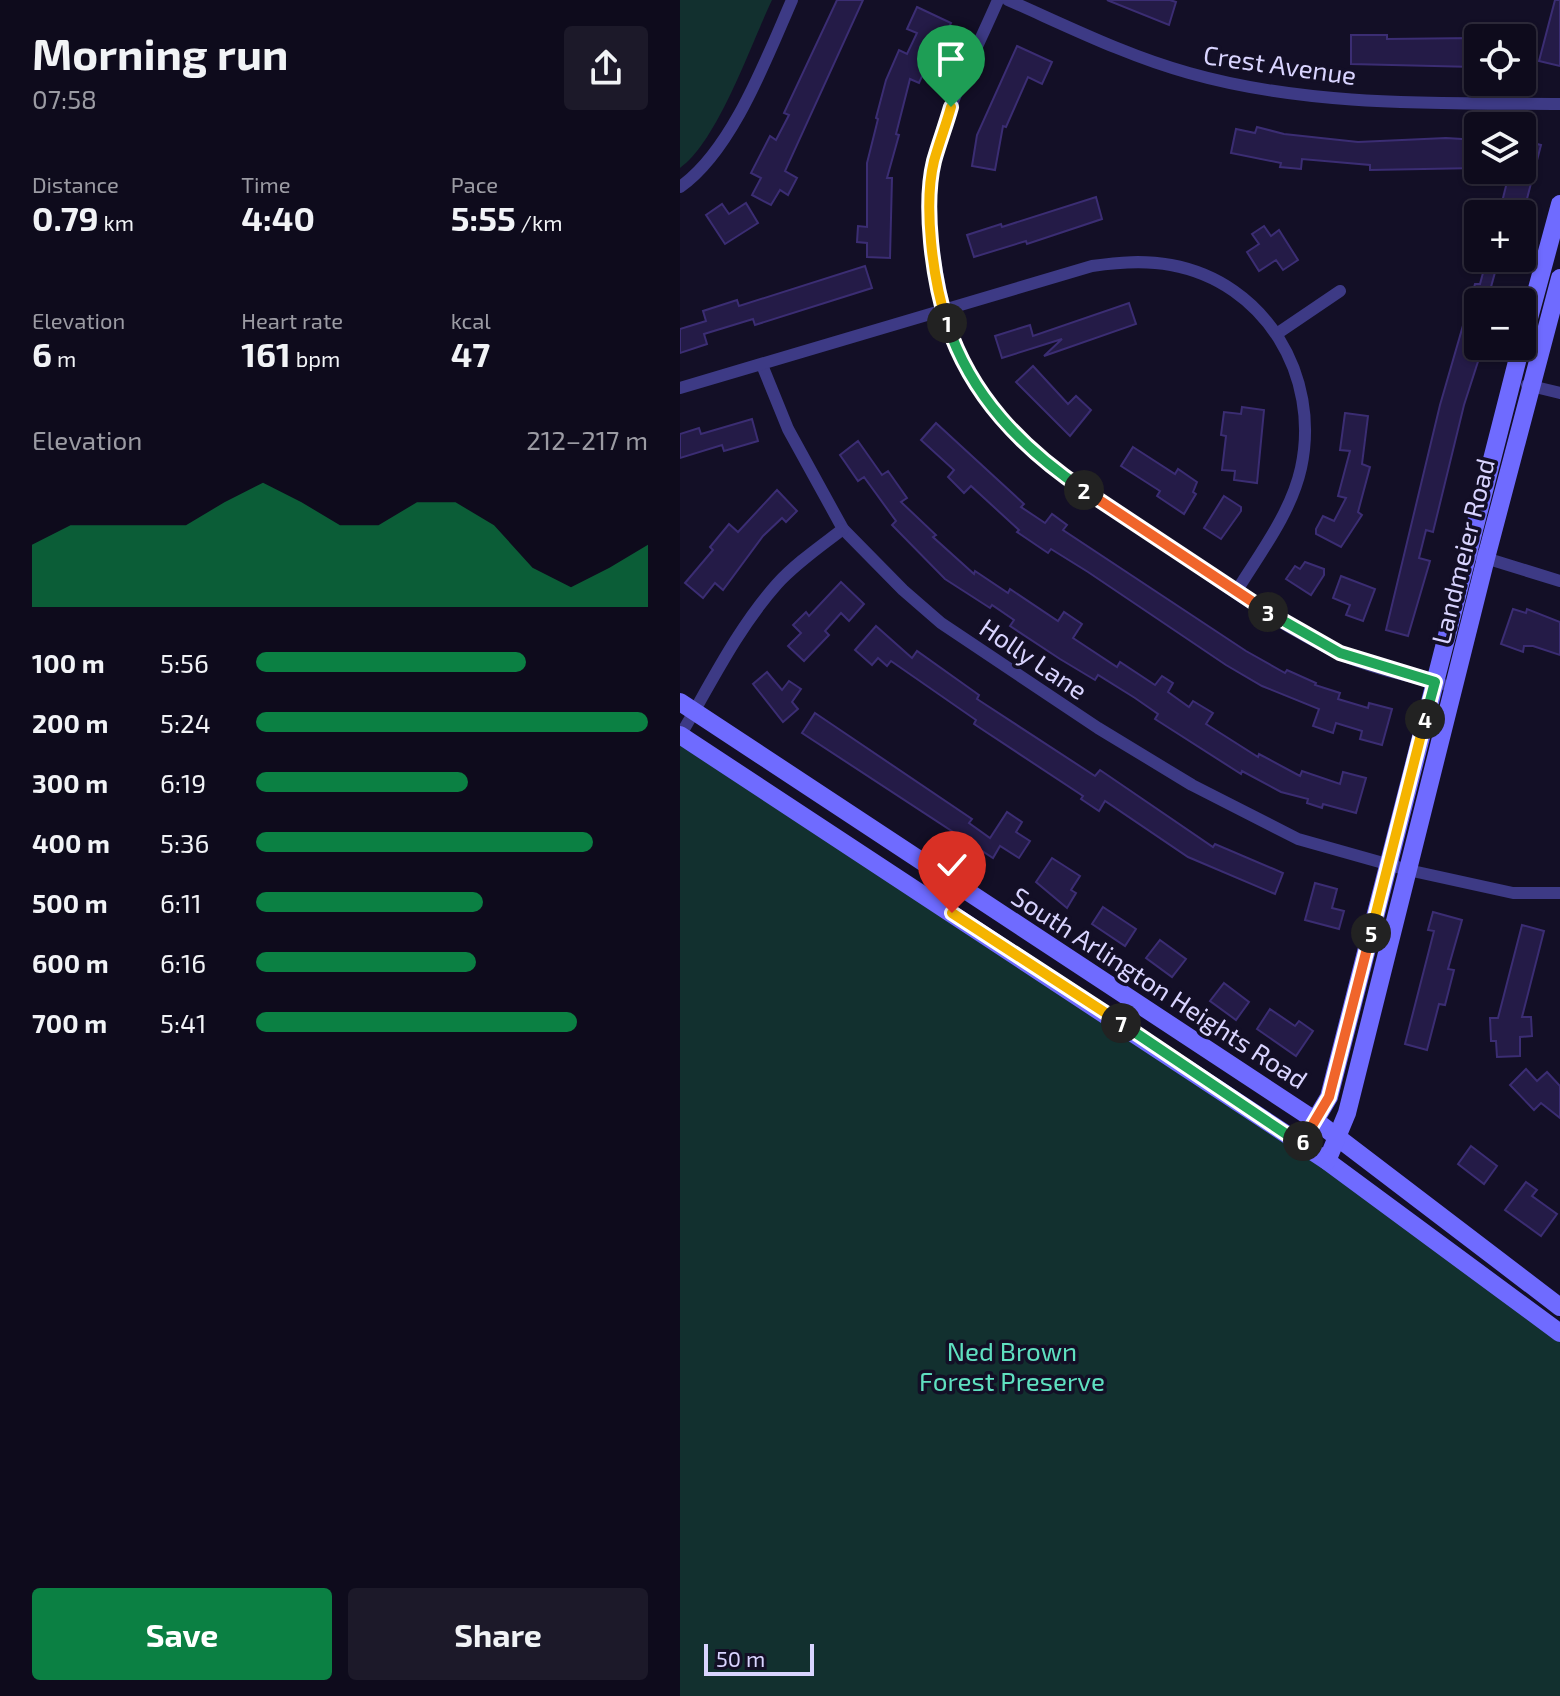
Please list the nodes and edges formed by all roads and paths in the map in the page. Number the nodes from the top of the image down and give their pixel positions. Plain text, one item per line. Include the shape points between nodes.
1 (792, 0) edge
2 (998, 0) edge
3 (1008, 0) edge
4 (1560, 104) edge
5 (680, 187) edge
6 (1560, 204) edge
7 (1560, 278) edge
8 (1340, 291) dead end
9 (1536, 293) edge
10 (943, 311) junction
11 (1278, 333) junction
12 (1518, 360) edge
13 (762, 365) junction
14 (1512, 381) junction
15 (1531, 386) junction
16 (680, 388) edge
17 (1560, 393) edge
18 (843, 529) junction
19 (1477, 556) junction
20 (1560, 581) edge
21 (1236, 592) junction
22 (1435, 682) junction
23 (1454, 687) junction
24 (688, 706) edge
25 (680, 736) edge
26 (1389, 865) junction
27 (1408, 870) junction
28 (1560, 893) edge
29 (1316, 1121) junction
30 (1339, 1137) junction
31 (1301, 1144) junction
32 (1327, 1161) junction
33 (1560, 1307) edge
34 (1560, 1333) edge

1 - 5 street via 713,158
2 - 10 street via 951,107 933,164 931,236
3 - 4 street, Crest Avenue via 1189,73 1288,92 1424,103
6 - 9 main road, Landmeier Road
7 - 15 main road, Landmeier Road
8 - 11 street
10 - 11 street via 1092,266 1147,261 1174,265 1225,285 1252,304
10 - 13 street
10 - 21 street via 974,383 1043,462
11 - 21 street via 1302,402 1301,466 1284,514
12 - 14 main road, Landmeier Road
13 - 16 street
13 - 18 street, Holly Lane via 788,429
14 - 15 street
14 - 19 main road, Landmeier Road
15 - 17 street
15 - 19 main road, Landmeier Road
18 - 24 street via 776,585
18 - 26 street, Holly Lane via 941,623 1098,728 1279,831
19 - 20 street
19 - 22 main road, Landmeier Road
19 - 23 main road, Landmeier Road
21 - 22 street via 1340,653
22 - 23 street
22 - 26 main road, Landmeier Road
23 - 27 main road, Landmeier Road
24 - 25 street
24 - 29 main road, South Arlington Heights Road
25 - 31 main road, South Arlington Heights Road
26 - 27 street, Holly Lane
26 - 29 main road, Landmeier Road via 1329,1097
27 - 28 street, Holly Lane via 1513,893
27 - 30 main road, Landmeier Road
29 - 30 main road, South Arlington Heights Road
29 - 31 main road, Landmeier Road
30 - 32 main road, Landmeier Road
30 - 33 main road, South Arlington Heights Road
31 - 32 main road, South Arlington Heights Road
32 - 34 main road, South Arlington Heights Road

